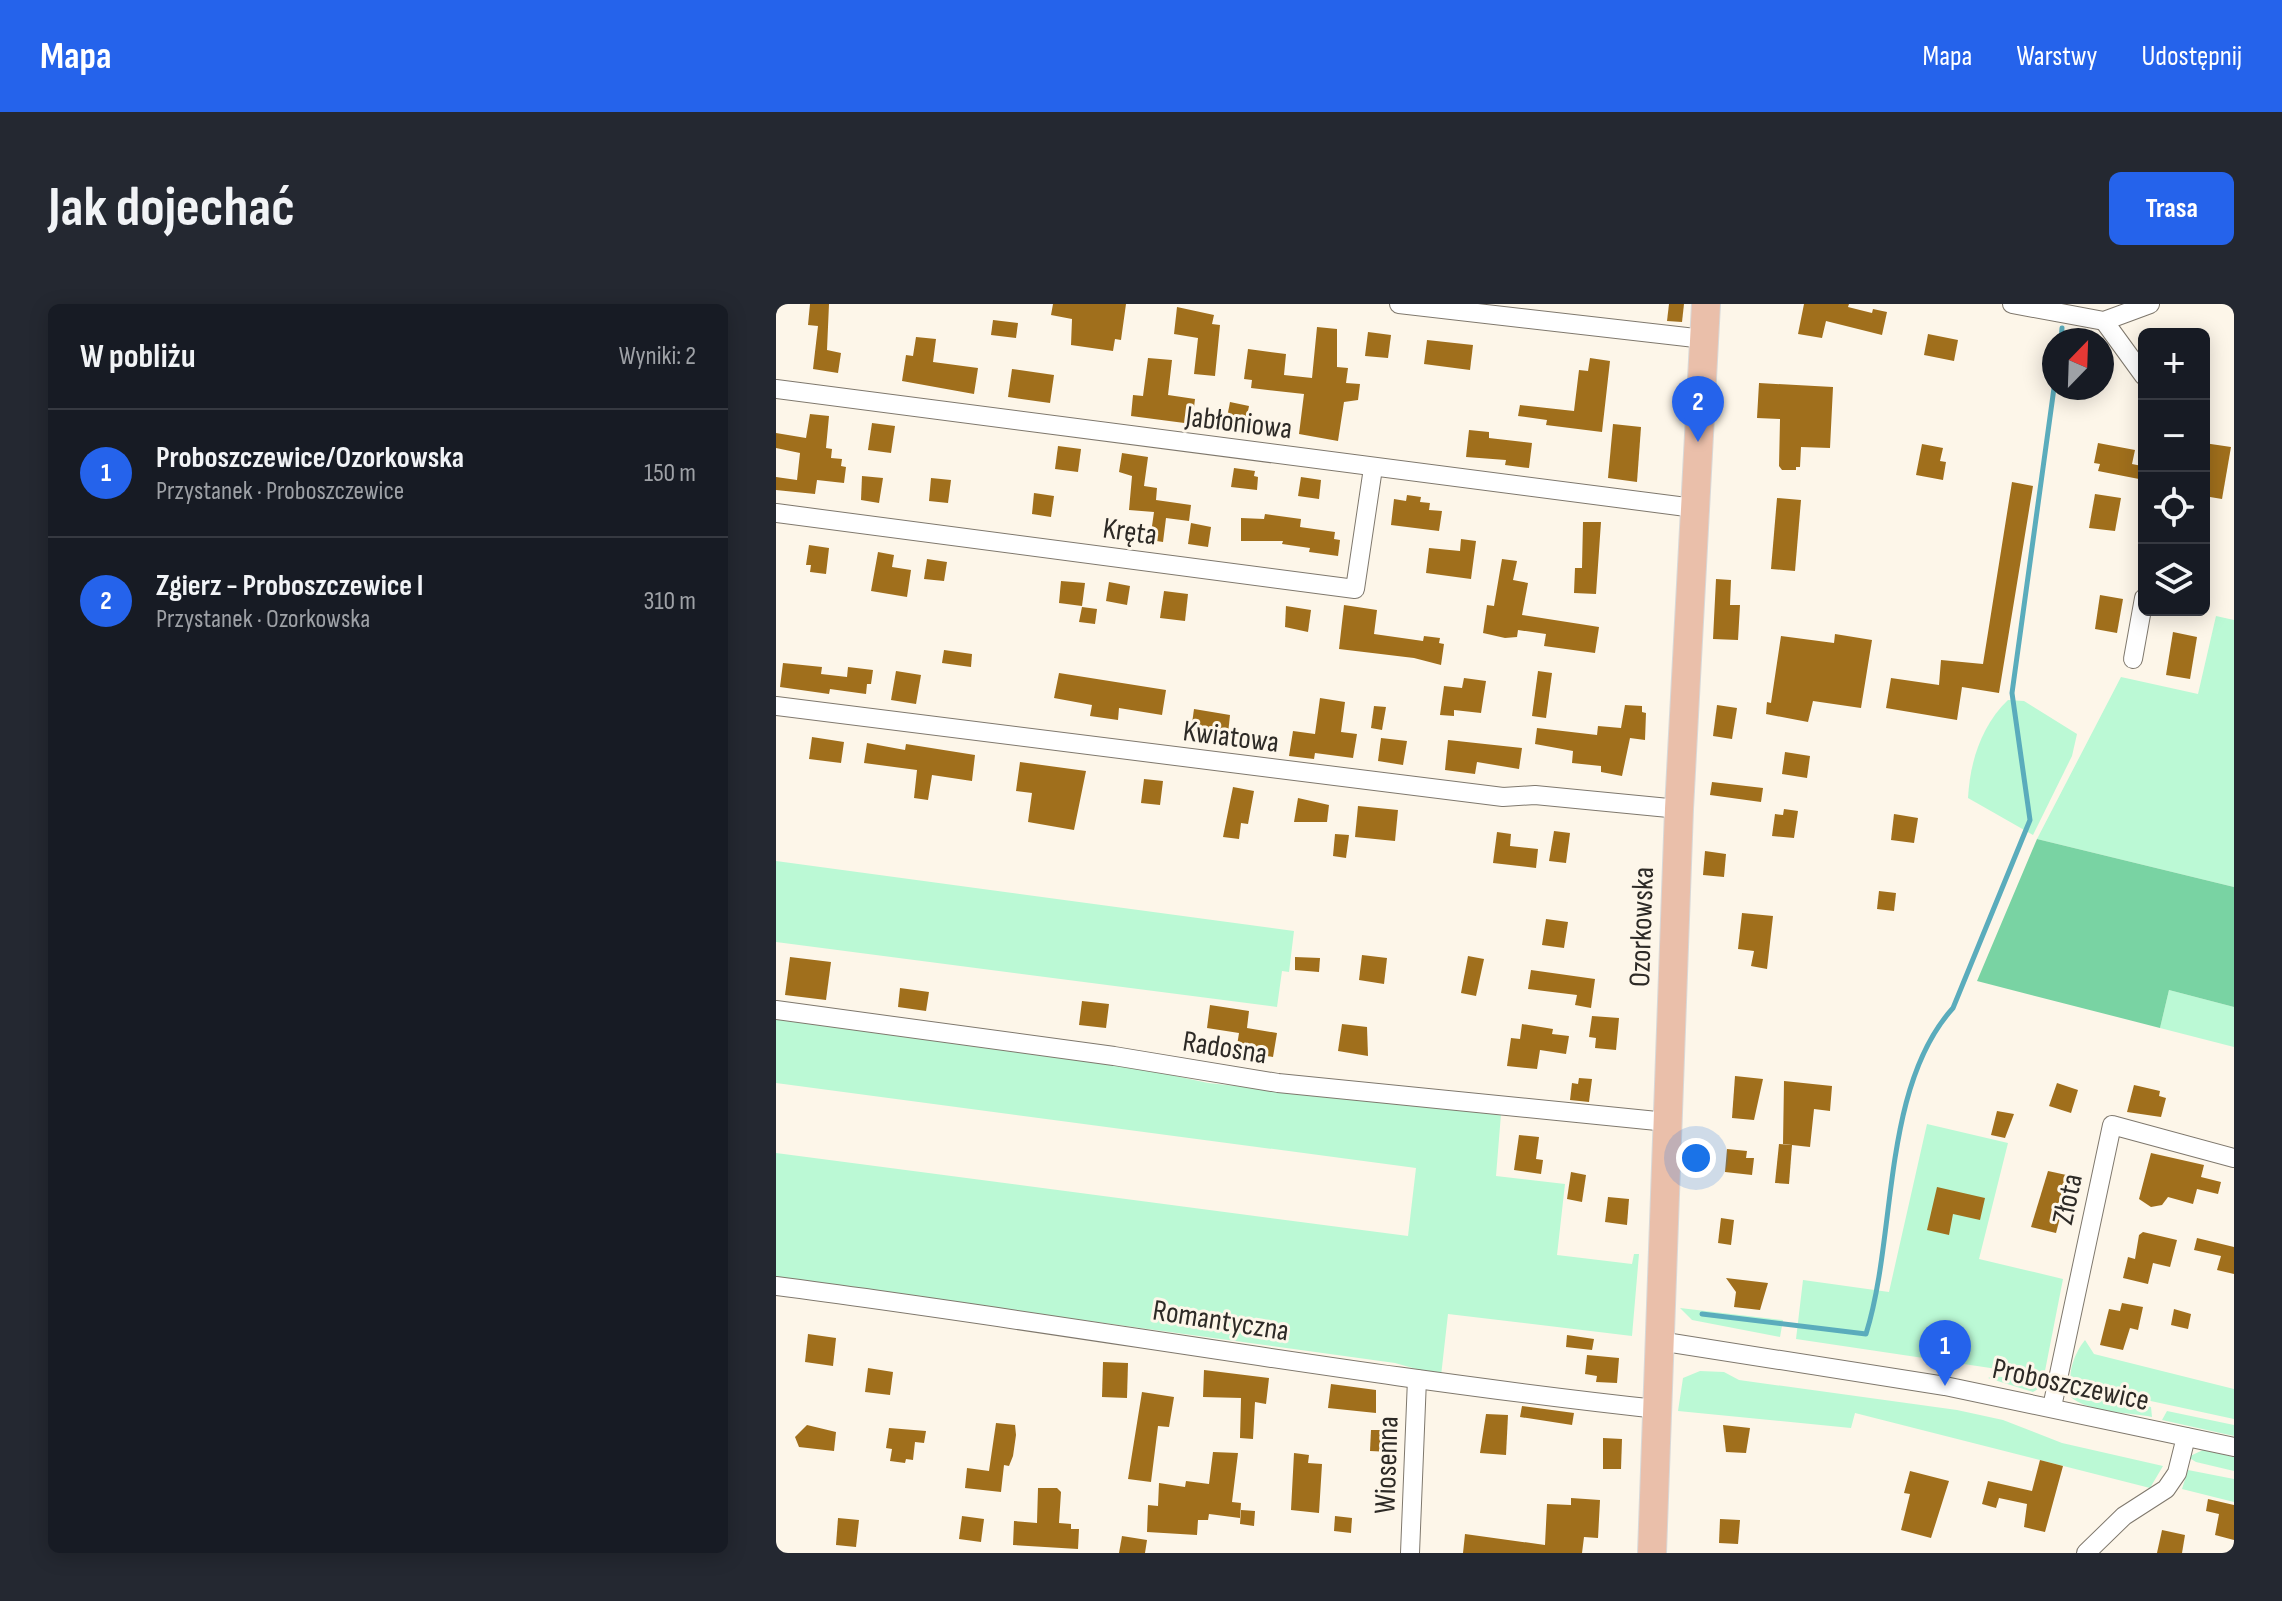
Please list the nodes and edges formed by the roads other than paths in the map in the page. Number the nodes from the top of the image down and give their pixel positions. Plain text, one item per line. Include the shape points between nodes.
1 (1399, 304) edge
2 (1706, 304) edge
3 (2012, 304) edge
4 (2150, 304) edge
5 (2104, 321) junction
6 (1704, 339) junction
7 (2138, 368) edge
8 (776, 389) edge
9 (1373, 468) junction
10 (1694, 508) junction
11 (776, 513) edge
12 (2141, 616) edge
13 (2133, 659) dead end
14 (776, 706) edge
15 (1679, 809) junction
16 (776, 1010) edge
17 (1667, 1122) junction
18 (2234, 1158) edge
19 (776, 1286) edge
20 (1659, 1341) junction
21 (1417, 1379) junction
22 (2052, 1407) junction
23 (1657, 1409) junction
24 (2186, 1437) junction
25 (2234, 1447) edge
26 (1410, 1553) edge
27 (1652, 1553) edge
28 (2086, 1553) edge

1 - 6 street
2 - 6 main road, Ozorkowska
3 - 5 street
4 - 5 street
5 - 7 street
6 - 10 main road, Ozorkowska
8 - 9 street, Jabłoniowa
9 - 10 street, Jabłoniowa
9 - 11 street, Kręta via 1355,589
10 - 15 main road, Ozorkowska
12 - 13 street
14 - 15 street, Kwiatowa via 1503,797 1535,795
15 - 17 main road, Ozorkowska
16 - 17 street, Radosna via 1278,1083
17 - 20 main road, Ozorkowska
18 - 22 street, Złota via 2112,1125
19 - 21 street, Romantyczna
20 - 22 street, Proboszczewice
20 - 23 main road, Ozorkowska
21 - 23 street, Romantyczna
21 - 26 street, Wiosenna
22 - 24 street, Proboszczewice
23 - 27 main road, Ozorkowska
24 - 25 street, Proboszczewice
24 - 28 street via 2177,1473 2166,1489 2124,1516

